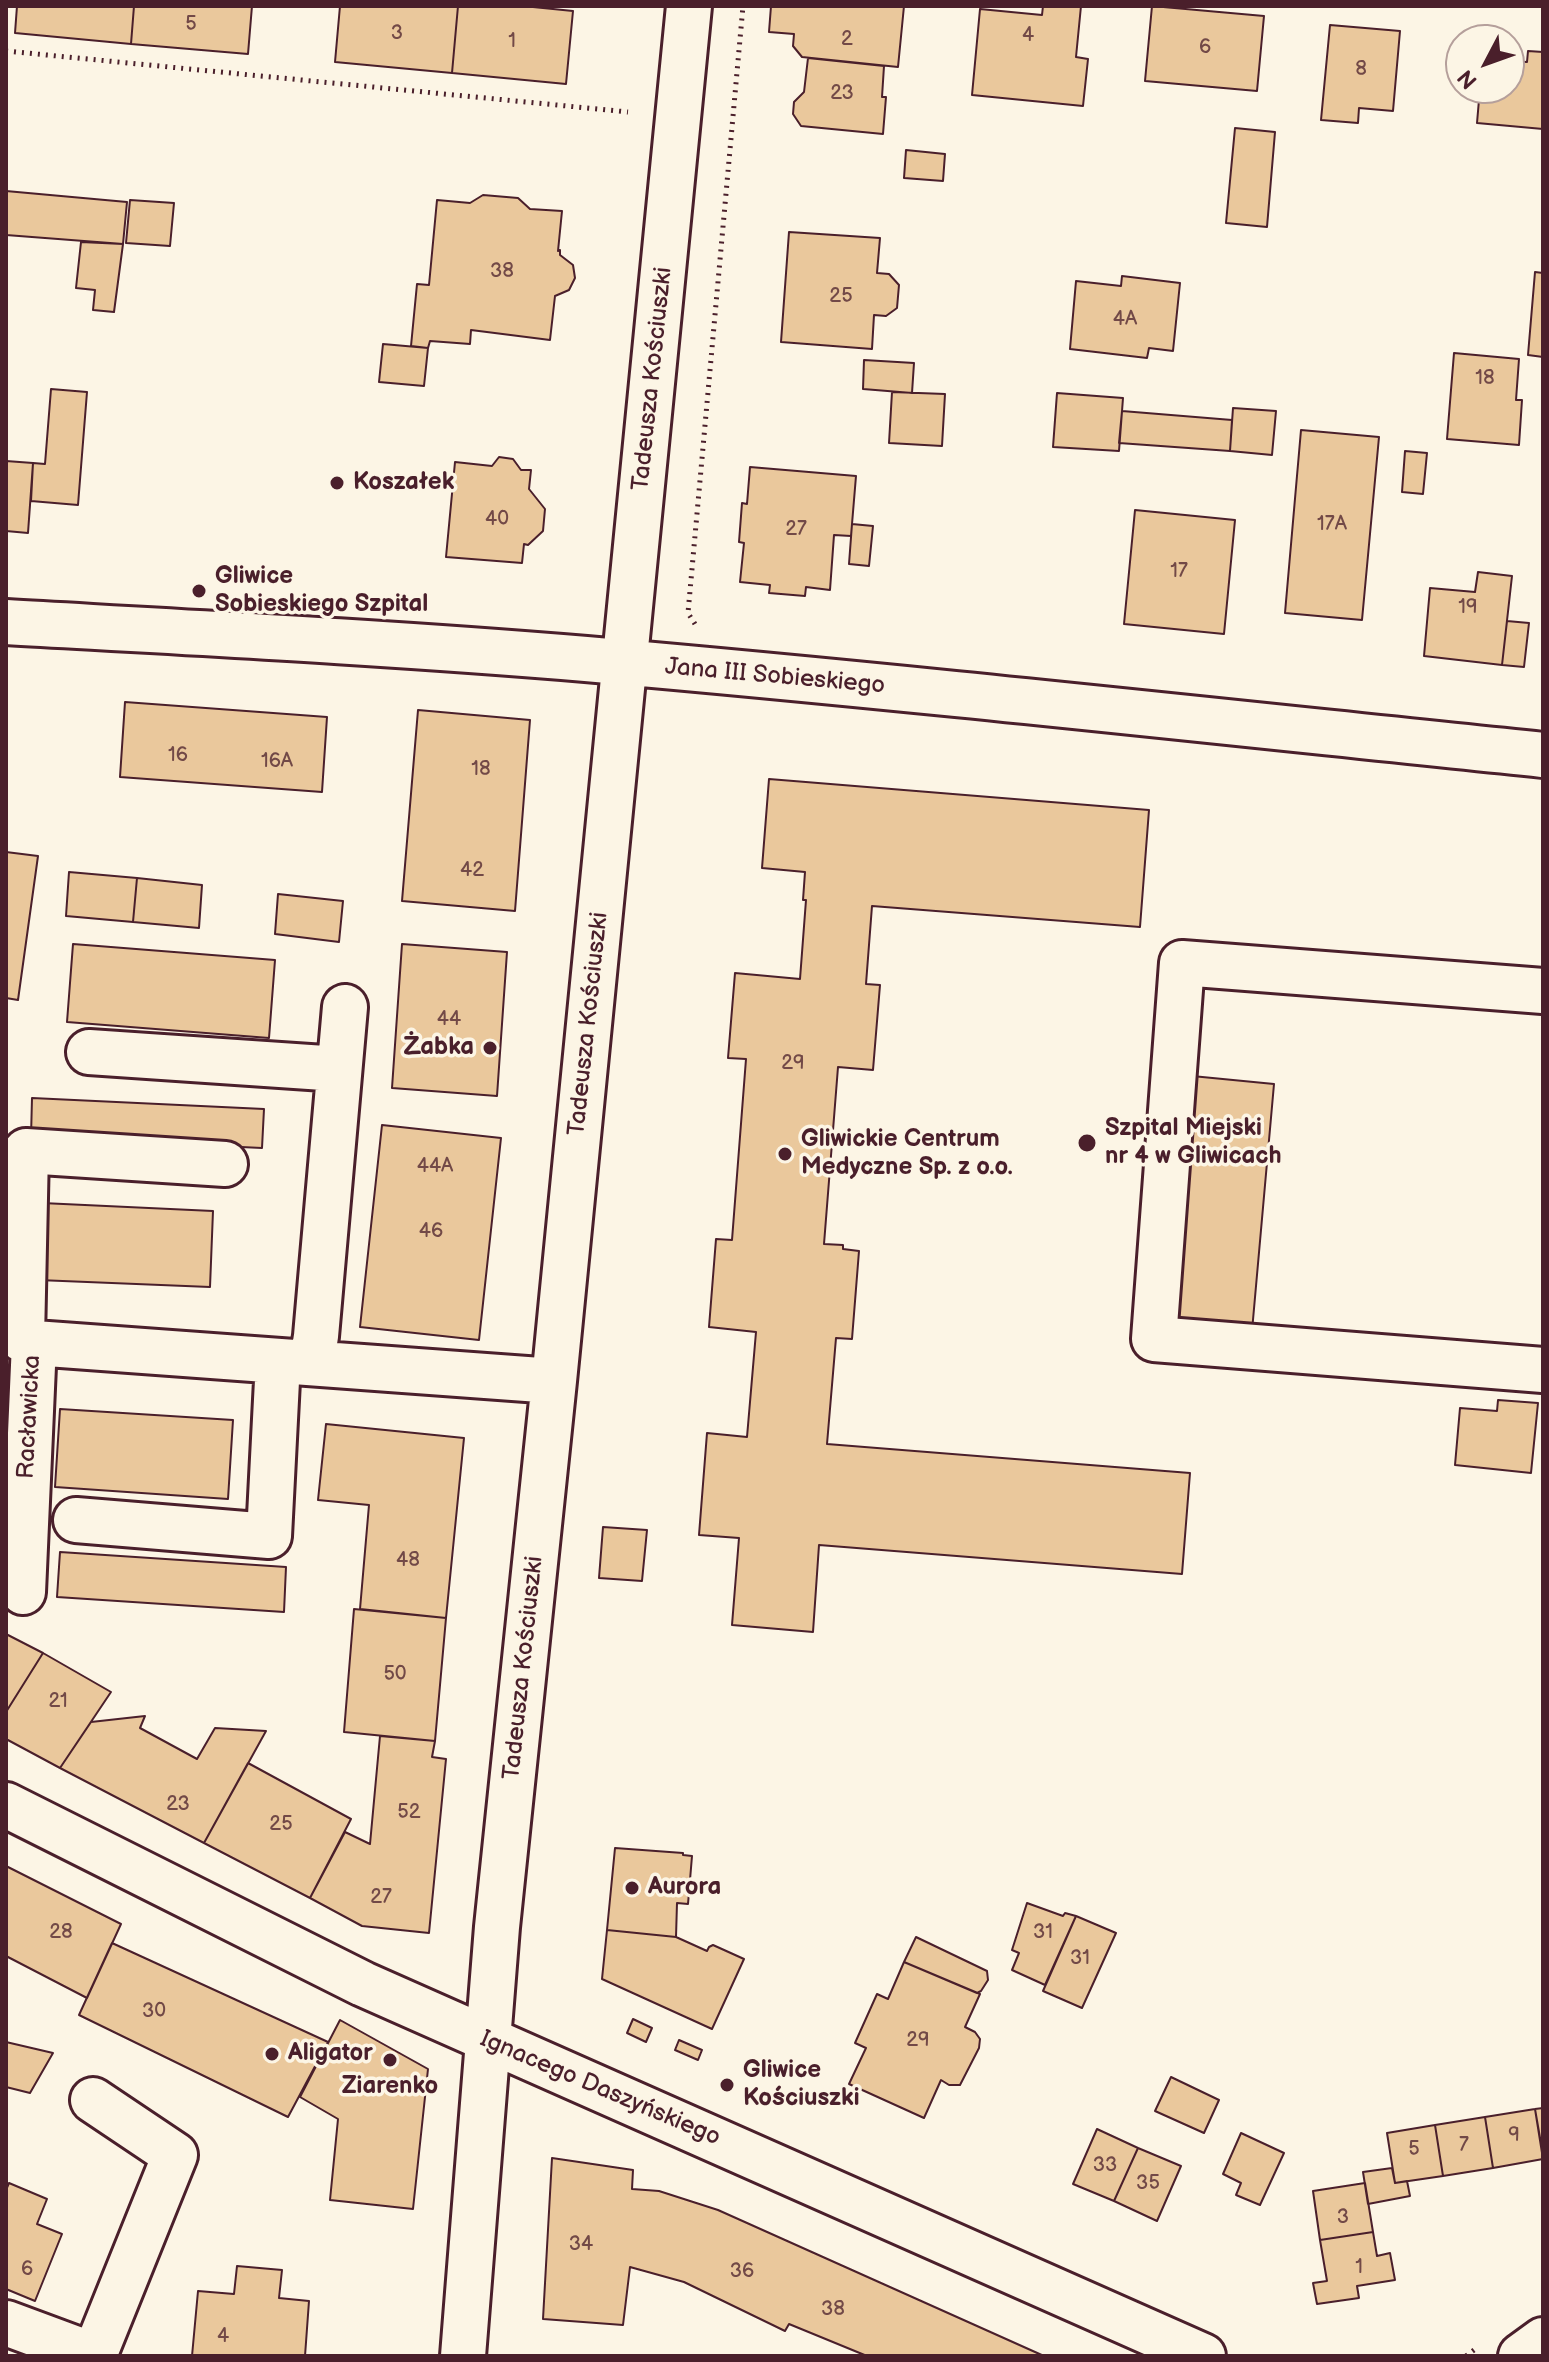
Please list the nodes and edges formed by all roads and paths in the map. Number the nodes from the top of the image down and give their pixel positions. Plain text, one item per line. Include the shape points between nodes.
1 (689, 6) edge
2 (743, 6) edge
3 (6, 51) edge
4 (628, 112) dead end
5 (6, 622) edge
6 (696, 626) dead end
7 (625, 663) junction
8 (1543, 755) edge
9 (1543, 991) edge
10 (345, 1007) dead end
11 (89, 1052) dead end
12 (339, 1069) junction
13 (225, 1164) dead end
14 (34, 1343) junction
15 (295, 1361) junction
16 (1543, 1370) edge
17 (554, 1381) junction
18 (76, 1520) dead end
19 (23, 1592) dead end
20 (6, 1805) edge
21 (488, 2041) junction
22 (93, 2100) dead end
23 (6, 2323) edge
24 (1543, 2340) edge
25 (95, 2356) edge
26 (463, 2356) edge
27 (1203, 2356) edge
28 (1521, 2356) edge

1 - 7 street, Tadeusza Kościuszki
2 - 6 path via 688,613
3 - 4 path
5 - 7 street, Jana III Sobieskiego
7 - 8 street, Jana III Sobieskiego
7 - 17 street, Tadeusza Kościuszki
9 - 16 street via 1182,963 1154,1339
10 - 12 street
11 - 12 street
12 - 15 street via 316,1336
13 - 14 street via 26,1151 22,1339
14 - 15 street, Racławicka
14 - 19 street, Racławicka
15 - 17 street, Racławicka
15 - 18 street via 269,1536
17 - 21 street, Tadeusza Kościuszki
20 - 21 street, Ignacego Daszyńskiego via 334,1971
21 - 26 street, Tadeusza Kościuszki
21 - 27 street, Ignacego Daszyńskiego
22 - 25 street via 175,2155
23 - 25 street
24 - 28 street

